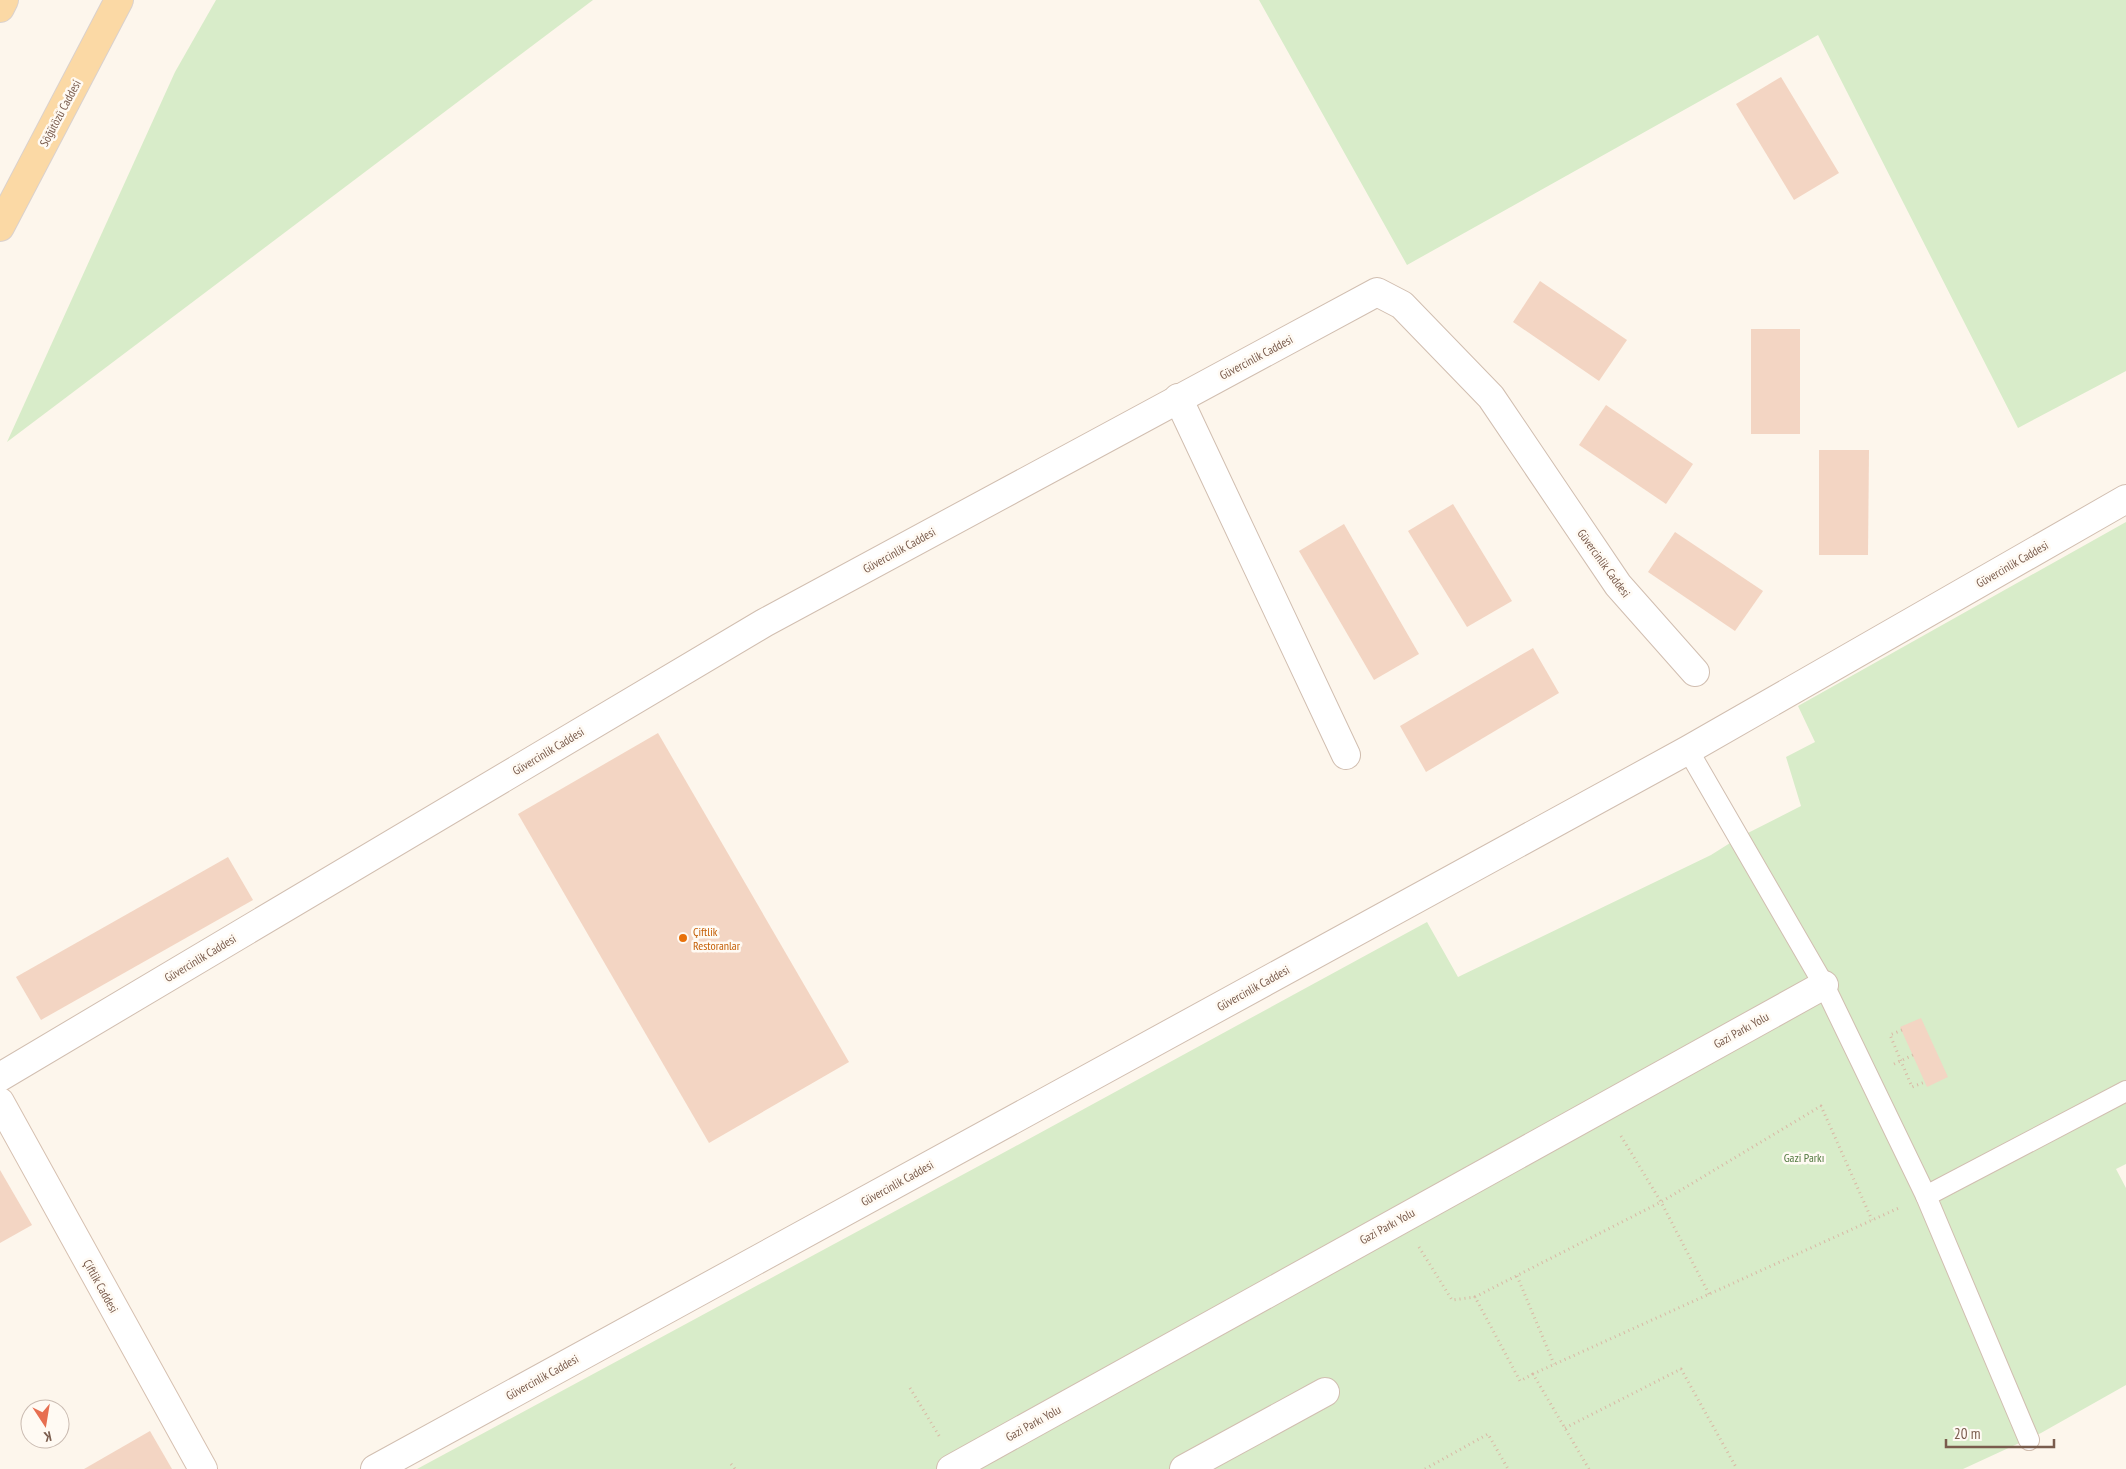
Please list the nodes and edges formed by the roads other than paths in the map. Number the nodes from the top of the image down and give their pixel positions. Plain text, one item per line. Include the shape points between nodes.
1 (4, 0) edge
2 (120, 0) edge
3 (0, 8) edge
4 (0, 226) edge
5 (1178, 398) junction
6 (2126, 499) edge
7 (1695, 672) dead end
8 (1688, 750) junction
9 (1346, 755) dead end
10 (1824, 985) junction
11 (0, 1077) edge
12 (2126, 1091) edge
13 (0, 1102) edge
14 (1926, 1196) junction
15 (1325, 1392) dead end
16 (2029, 1440) dead end
17 (954, 1467) edge
18 (203, 1469) edge
19 (375, 1469) edge
20 (1184, 1469) edge

1 - 3 main road
2 - 4 main road, Söğütözü Caddesi
5 - 7 street, Güvercinlik Caddesi via 1377,292 1402,304 1491,397 1618,585
5 - 9 street
5 - 11 street, Güvercinlik Caddesi via 764,623
6 - 8 street, Güvercinlik Caddesi
8 - 10 lane
8 - 19 street, Güvercinlik Caddesi
10 - 14 lane
10 - 17 street, Gazi Parkı Yolu
12 - 14 lane
13 - 18 street, Çiftlik Caddesi
14 - 16 lane
15 - 20 street

